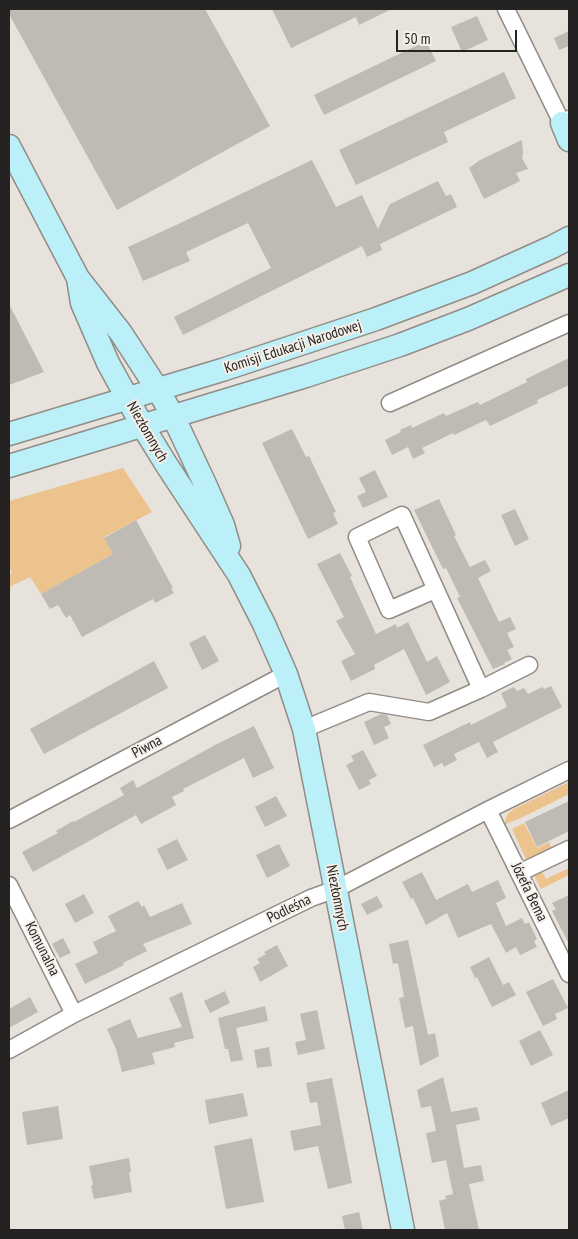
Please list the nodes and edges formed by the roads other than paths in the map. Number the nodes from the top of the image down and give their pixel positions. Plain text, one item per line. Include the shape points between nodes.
1 (506, 9) edge
2 (567, 128) edge
3 (9, 146) edge
4 (568, 238) edge
5 (569, 276) edge
6 (78, 278) junction
7 (569, 322) edge
8 (158, 390) junction
9 (128, 399) junction
10 (390, 403) dead end
11 (173, 416) junction
12 (142, 425) junction
13 (9, 434) edge
14 (9, 466) edge
15 (239, 575) junction
16 (435, 590) junction
17 (529, 665) dead end
18 (286, 674) junction
19 (480, 689) junction
20 (304, 729) junction
21 (569, 770) edge
22 (488, 810) junction
23 (9, 820) edge
24 (569, 849) edge
25 (519, 873) junction
26 (9, 885) edge
27 (336, 889) junction
28 (569, 974) edge
29 (74, 1014) junction
30 (9, 1050) edge
31 (403, 1230) edge

1 - 2 street
3 - 6 street, Niezłomnych
4 - 8 street, Komisji Edukacji Narodowej via 472,283 376,319
5 - 11 street, Komisji Edukacji Narodowej via 400,345
6 - 8 street, Niezłomnych via 121,333
6 - 9 street, Niezłomnych via 82,303
7 - 10 street
8 - 9 street, Komisji Edukacji Narodowej
8 - 11 street, Niezłomnych
9 - 12 street, Niezłomnych
9 - 13 street, Komisji Edukacji Narodowej
11 - 12 street, Komisji Edukacji Narodowej
11 - 15 street, Niezłomnych via 205,484
12 - 14 street, Komisji Edukacji Narodowej
12 - 15 street, Niezłomnych
15 - 18 street, Niezłomnych
16 - 16 street via 402,516 357,537 389,610
16 - 19 street
17 - 19 street
18 - 20 street, Niezłomnych
18 - 23 street, Piwna
19 - 20 street via 429,712 370,702
20 - 27 street, Niezłomnych
21 - 22 street, Podleśna
22 - 25 street, Józefa Bema
22 - 27 street, Podleśna
24 - 25 street
25 - 28 street, Józefa Bema
26 - 29 street, Komunalna
27 - 29 street, Podleśna via 311,898
27 - 31 street, Niezłomnych
29 - 30 street, Podleśna

